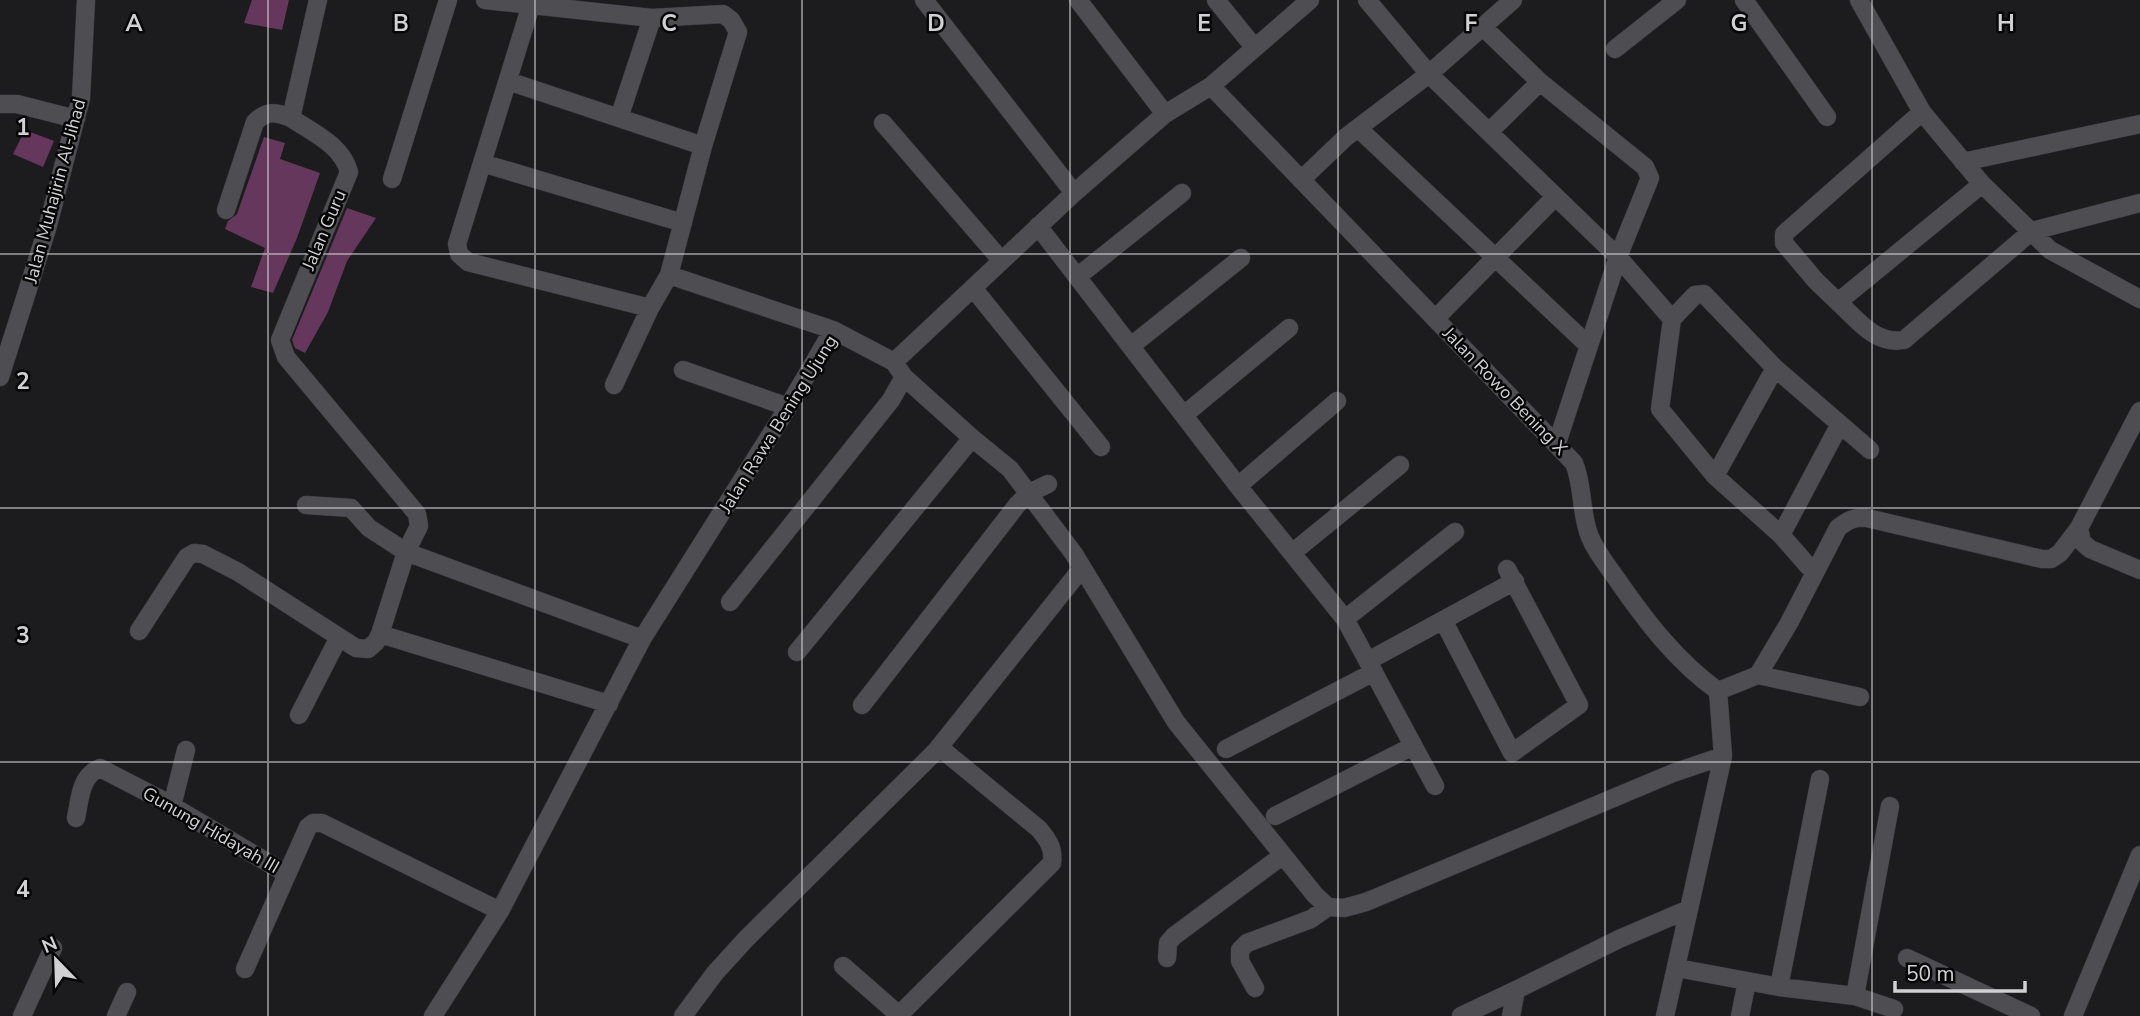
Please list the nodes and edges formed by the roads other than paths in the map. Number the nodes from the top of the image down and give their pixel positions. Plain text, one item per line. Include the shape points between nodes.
1 (86, 0) edge
2 (318, 0) edge
3 (448, 0) edge
4 (485, 0) edge
5 (924, 0) edge
6 (1078, 0) edge
7 (1216, 0) edge
8 (1310, 0) edge
9 (1367, 0) edge
10 (1513, 0) edge
11 (1677, 0) edge
12 (1744, 0) edge
13 (1859, 0) edge
14 (531, 5) junction
15 (652, 18) junction
16 (1484, 27) junction
17 (1254, 47) junction
18 (1615, 49) dead end
19 (1429, 74) junction
20 (508, 81) junction
21 (1540, 82) junction
22 (1211, 86) junction
23 (0, 104) edge
24 (1922, 112) junction
25 (1166, 114) junction
26 (1827, 117) dead end
27 (291, 118) junction
28 (619, 118) junction
29 (76, 119) junction
30 (883, 123) dead end
31 (2140, 124) edge
32 (1359, 129) junction
33 (1489, 132) junction
34 (704, 146) junction
35 (1964, 162) junction
36 (482, 163) junction
37 (392, 179) dead end
38 (1301, 180) junction
39 (1982, 184) junction
40 (1073, 192) junction
41 (1182, 193) dead end
42 (1555, 197) junction
43 (2140, 204) edge
44 (226, 210) dead end
45 (683, 223) junction
46 (1038, 226) junction
47 (2032, 231) junction
48 (1494, 257) junction
49 (1618, 257) junction
50 (1241, 258) dead end
51 (1001, 260) junction
52 (669, 275) junction
53 (1077, 277) junction
54 (973, 288) junction
55 (2140, 299) edge
56 (1838, 302) junction
57 (650, 308) junction
58 (1435, 319) junction
59 (1672, 319) junction
60 (1289, 328) dead end
61 (833, 330) junction
62 (1130, 346) junction
63 (1588, 346) junction
64 (3, 359) edge
65 (1775, 368) junction
66 (900, 369) junction
67 (683, 370) dead end
68 (0, 377) edge
69 (614, 385) dead end
70 (1337, 401) dead end
71 (788, 407) junction
72 (2140, 411) edge
73 (1184, 415) junction
74 (1840, 424) junction
75 (2135, 435) edge
76 (972, 438) junction
77 (1557, 443) junction
78 (1101, 447) dead end
79 (1870, 450) dead end
80 (1400, 465) dead end
81 (1715, 476) junction
82 (1048, 484) dead end
83 (1238, 486) junction
84 (1029, 494) junction
85 (306, 505) dead end
86 (2079, 528) junction
87 (1455, 532) dead end
88 (1781, 534) junction
89 (406, 552) junction
90 (1292, 554) junction
91 (1809, 567) dead end
92 (1082, 568) junction
93 (2140, 570) edge
94 (730, 602) dead end
95 (1345, 619) junction
96 (1443, 620) junction
97 (139, 631) dead end
98 (380, 634) junction
99 (339, 637) junction
100 (642, 639) junction
101 (797, 652) dead end
102 (1371, 666) junction
103 (1758, 675) junction
104 (1718, 691) junction
105 (1860, 696) dead end
106 (609, 704) junction
107 (862, 705) dead end
108 (299, 715) dead end
109 (1413, 746) junction
110 (939, 747) junction
111 (1226, 749) dead end
112 (186, 750) dead end
113 (1723, 756) junction
114 (1820, 779) dead end
115 (1435, 786) dead end
116 (172, 806) junction
117 (1890, 806) dead end
118 (1275, 816) dead end
119 (76, 818) dead end
120 (2140, 855) edge
121 (1282, 856) junction
122 (287, 874) junction
123 (1328, 906) junction
124 (1689, 909) junction
125 (500, 911) junction
126 (53, 948) dead end
127 (1167, 958) dead end
128 (1907, 958) dead end
129 (843, 966) dead end
130 (1677, 968) junction
131 (245, 969) dead end
132 (1747, 981) junction
133 (1779, 987) junction
134 (1255, 988) dead end
135 (1516, 990) junction
136 (127, 992) dead end
137 (1854, 996) junction
138 (1894, 1009) dead end
139 (898, 1015) edge
140 (22, 1016) edge
141 (116, 1016) edge
142 (433, 1016) edge
143 (683, 1016) edge
144 (1461, 1016) edge
145 (1511, 1016) edge
146 (1665, 1016) edge
147 (1740, 1016) edge
148 (2031, 1016) edge
149 (2073, 1016) edge

1 - 29 street, Jalan Muhajirin Al-Jihad
2 - 27 street
3 - 37 street
4 - 14 street
5 - 40 street
6 - 25 street
7 - 17 street
8 - 17 street
9 - 19 street
10 - 16 street
11 - 18 street
12 - 26 street
13 - 24 street
14 - 15 street
14 - 20 street
15 - 28 street
15 - 34 street via 723,14 738,32
16 - 19 street
16 - 21 street
17 - 22 street
19 - 32 street
19 - 33 street
20 - 28 street
20 - 36 street
21 - 33 street
21 - 49 street via 1648,172 1650,178
22 - 25 street
22 - 38 street, Jalan Rowo Bening X
23 - 29 street
24 - 35 street
24 - 56 street via 1784,234 1784,243
25 - 40 street
27 - 44 street via 275,112 255,122
27 - 89 street, Jalan Guru via 339,150 349,172 280,340 286,357 417,514 419,526
28 - 34 street
29 - 64 street, Jalan Muhajirin Al-Jihad via 47,229
30 - 51 street
31 - 35 street
32 - 38 street
32 - 48 street
33 - 42 street
34 - 45 street
35 - 39 street
36 - 45 street
36 - 57 street via 457,244 458,254 468,262
38 - 58 street, Jalan Rowo Bening X
39 - 47 street
39 - 56 street
40 - 46 street
41 - 53 street
42 - 48 street
42 - 49 street
43 - 47 street
45 - 52 street
46 - 51 street
46 - 53 street
47 - 55 street via 2050,250
47 - 56 street via 1904,340 1882,340
48 - 58 street
48 - 63 street
49 - 59 street
49 - 63 street
50 - 62 street
51 - 54 street
52 - 57 street
52 - 61 street
53 - 62 street
54 - 66 street
54 - 78 street
57 - 69 street
58 - 77 street, Jalan Rowo Bening X
59 - 65 street via 1695,295 1704,294
59 - 81 street via 1660,409
60 - 73 street
61 - 66 street, Jalan Rawa Bening Ujung
61 - 71 street, Jalan Rawa Bening Ujung
62 - 73 street
63 - 77 street
64 - 68 street, Jalan Muhajirin Al-Jihad
65 - 74 street
65 - 81 street
66 - 76 street, Jalan Rawa Bening Ujung
66 - 94 street via 891,400
67 - 71 street
70 - 83 street
71 - 100 street, Jalan Rawa Bening Ujung
72 - 75 street
73 - 83 street
74 - 79 street
74 - 88 street
75 - 86 street
76 - 84 street, Jalan Rawa Bening Ujung via 1010,468
76 - 101 street
77 - 104 street, Jalan Rowo Bening X via 1580,478 1585,525 1601,557 1674,654
80 - 90 street
81 - 88 street
82 - 84 street
83 - 90 street
84 - 92 street, Jalan Rawa Bening Ujung
84 - 107 street
85 - 89 street via 351,508 369,528
86 - 93 street via 2082,542 2090,549
86 - 103 street via 2051,559 1867,518 1847,521 1838,528
87 - 95 street
88 - 91 street
89 - 98 street
89 - 100 street
90 - 95 street
92 - 110 street
92 - 121 street, Jalan Rawa Bening Ujung via 1176,722
95 - 102 street
96 - 96 street via 1512,753 1579,705 1511,575
96 - 102 street
97 - 99 street via 194,553 238,572
98 - 99 street via 368,649 356,648
98 - 106 street
99 - 108 street
100 - 106 street, Jalan Rawa Bening Ujung
102 - 109 street
102 - 111 street
103 - 104 street
103 - 105 street
104 - 113 street
106 - 125 street, Jalan Rawa Bening Ujung
109 - 115 street
109 - 118 street
110 - 139 street via 1039,829 1048,841 1052,863
110 - 143 street via 746,939
112 - 116 street
113 - 123 street via 1366,902 1345,908
113 - 124 street
114 - 133 street
116 - 119 street, Gunung Hidayah III via 100,768 85,778
116 - 122 street, Gunung Hidayah III
117 - 137 street
120 - 149 street
121 - 123 street, Jalan Rawa Bening Ujung
121 - 127 street via 1174,936 1168,943
122 - 125 street, Gunung Hidayah III via 308,827 322,823
122 - 131 street
123 - 134 street via 1311,919 1247,943 1240,950 1240,961
124 - 130 street
124 - 135 street
125 - 142 street, Jalan Rawa Bening Ujung
126 - 140 street
128 - 148 street
129 - 139 street
130 - 132 street
130 - 146 street
132 - 133 street
132 - 147 street
133 - 137 street
135 - 144 street
135 - 145 street
136 - 141 street
137 - 138 street

